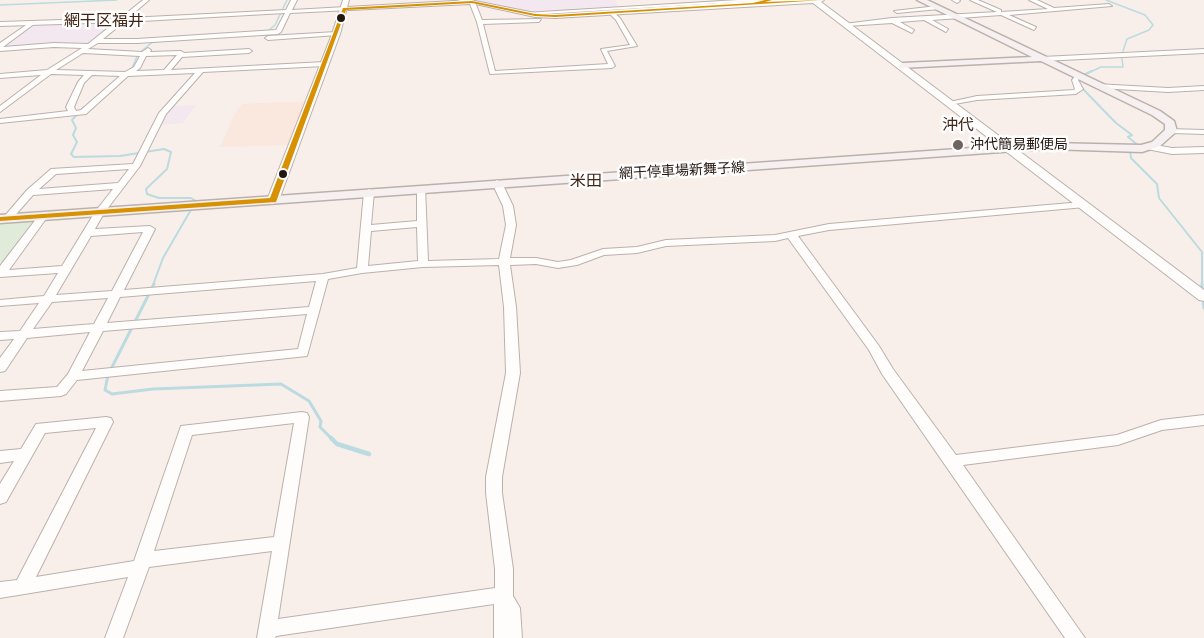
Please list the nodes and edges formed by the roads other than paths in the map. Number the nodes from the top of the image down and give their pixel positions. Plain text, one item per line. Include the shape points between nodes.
1 (146, 0) edge
2 (294, 0) edge
3 (460, 0) edge
4 (620, 0) edge
5 (814, 0) edge
6 (821, 0) edge
7 (921, 0) edge
8 (973, 0) edge
9 (1070, 0) edge
10 (771, 1) edge
11 (1028, 1) edge
12 (472, 2) junction
13 (345, 5) edge
14 (1109, 6) dead end
15 (1089, 7) junction
16 (625, 8) junction
17 (938, 8) junction
18 (1055, 9) junction
19 (290, 12) junction
20 (527, 13) junction
21 (612, 13) junction
22 (1001, 13) junction
23 (547, 16) junction
24 (953, 16) junction
25 (923, 18) junction
26 (902, 19) junction
27 (122, 20) junction
28 (891, 20) junction
29 (480, 22) junction
30 (32, 23) junction
31 (0, 24) edge
32 (847, 24) junction
33 (1034, 28) dead end
34 (946, 30) dead end
35 (912, 31) dead end
36 (336, 34) junction
37 (257, 36) junction
38 (159, 39) junction
39 (97, 41) junction
40 (90, 46) junction
41 (0, 47) edge
42 (82, 51) junction
43 (249, 51) junction
44 (1204, 51) edge
45 (140, 54) junction
46 (180, 55) junction
47 (1042, 59) junction
48 (325, 64) junction
49 (903, 66) junction
50 (241, 68) junction
51 (201, 70) junction
52 (49, 72) junction
53 (166, 72) junction
54 (89, 74) junction
55 (123, 74) junction
56 (0, 76) edge
57 (1077, 76) junction
58 (1099, 86) junction
59 (1204, 88) edge
60 (949, 103) junction
61 (0, 110) edge
62 (76, 113) junction
63 (0, 121) edge
64 (1171, 132) junction
65 (1204, 132) edge
66 (1150, 147) junction
67 (1009, 148) junction
68 (1204, 150) edge
69 (136, 166) junction
70 (497, 183) junction
71 (119, 186) junction
72 (422, 189) junction
73 (30, 192) junction
74 (369, 192) junction
75 (273, 200) junction
76 (1082, 205) junction
77 (100, 212) junction
78 (43, 216) junction
79 (4, 218) edge
80 (422, 224) junction
81 (365, 228) junction
82 (87, 233) junction
83 (792, 236) junction
84 (504, 261) junction
85 (423, 264) junction
86 (66, 269) junction
87 (362, 270) junction
88 (0, 274) edge
89 (324, 277) junction
90 (1203, 294) edge
91 (114, 295) junction
92 (48, 299) junction
93 (0, 303) edge
94 (313, 310) junction
95 (98, 329) junction
96 (24, 334) junction
97 (0, 336) edge
98 (0, 368) edge
99 (73, 376) junction
100 (0, 396) edge
101 (1204, 420) edge
102 (26, 454) junction
103 (0, 457) edge
104 (951, 461) junction
105 (0, 498) edge
106 (281, 543) junction
107 (142, 564) junction
108 (22, 587) junction
109 (0, 590) edge
110 (504, 595) junction
111 (267, 634) edge
112 (114, 638) edge
113 (503, 638) edge
114 (513, 638) edge
115 (1076, 638) edge

1 - 27 street
2 - 19 street
3 - 12 street
4 - 16 street
5 - 6 street
5 - 10 street
5 - 32 street
7 - 17 main road
8 - 22 street
9 - 15 street
10 - 16 street
10 - 21 street
11 - 18 street
12 - 13 street
12 - 20 street
12 - 29 street
13 - 19 street
13 - 36 street
14 - 15 street
15 - 18 street
16 - 20 street
17 - 24 main road
17 - 26 street via 890,12
18 - 22 street
19 - 27 street
19 - 37 street via 278,32
20 - 23 street
21 - 23 street
21 - 29 street via 634,46 603,50 612,66 492,73
22 - 24 street
22 - 33 street
23 - 29 street via 540,20
24 - 25 street
24 - 47 main road
25 - 26 street
25 - 34 street
26 - 28 street
27 - 30 street
27 - 39 street
28 - 32 street
28 - 35 street
30 - 31 street
30 - 41 street
32 - 49 street
36 - 37 street
36 - 48 street
37 - 38 street
37 - 43 street
38 - 39 street
38 - 45 street
39 - 40 street
40 - 41 street
40 - 42 street
42 - 45 street
42 - 52 street
43 - 46 street
43 - 50 street
44 - 47 street
45 - 46 street
45 - 55 street via 137,68
46 - 53 street
47 - 49 main road
47 - 57 main road
48 - 50 street
48 - 75 street
49 - 60 street
50 - 51 street
51 - 53 street
51 - 69 street via 163,113
52 - 54 street
52 - 56 street
52 - 61 street
53 - 55 street
54 - 55 street
54 - 62 street via 70,107
55 - 62 street
57 - 58 main road
57 - 60 street via 1076,92
58 - 59 street
58 - 64 main road via 1164,118 1170,123
60 - 67 street
62 - 63 street
64 - 65 street
64 - 66 main road
66 - 67 main road, 網干停車場新舞子線
66 - 68 street
67 - 70 main road, 網干停車場新舞子線
67 - 76 street
69 - 71 street
69 - 73 street via 54,171
70 - 72 main road, 網干停車場新舞子線
70 - 84 street via 508,206 511,225
71 - 73 street
71 - 77 street
72 - 74 main road, 網干停車場新舞子線
72 - 80 street
73 - 79 street
74 - 75 main road, 網干停車場新舞子線
74 - 81 street
75 - 77 main road, 網干停車場新舞子線
76 - 83 street via 829,227
76 - 90 street
77 - 78 main road, 網干停車場新舞子線
77 - 82 street
78 - 79 main road, 網干停車場新舞子線
78 - 88 street
80 - 81 street
80 - 85 street
81 - 87 street
82 - 86 street
82 - 91 street via 150,229
83 - 84 street via 666,243 603,252 558,265
83 - 104 street
84 - 85 street
84 - 110 street via 513,373 494,477
85 - 87 street
86 - 88 street
86 - 92 street
87 - 89 street
89 - 91 street
89 - 94 street
91 - 92 street
91 - 95 street
92 - 93 street
92 - 96 street
94 - 95 street
94 - 99 street via 303,353
95 - 96 street
95 - 99 street
96 - 97 street
96 - 98 street
99 - 100 street via 61,391
101 - 104 street via 1161,426 1118,440
102 - 103 street
102 - 105 street
102 - 108 street via 41,428 106,422
104 - 115 street
106 - 107 street
106 - 107 street via 302,417 186,430
106 - 111 street
107 - 108 street
107 - 112 street
108 - 109 street
110 - 111 street
110 - 113 street
110 - 114 street via 511,608

